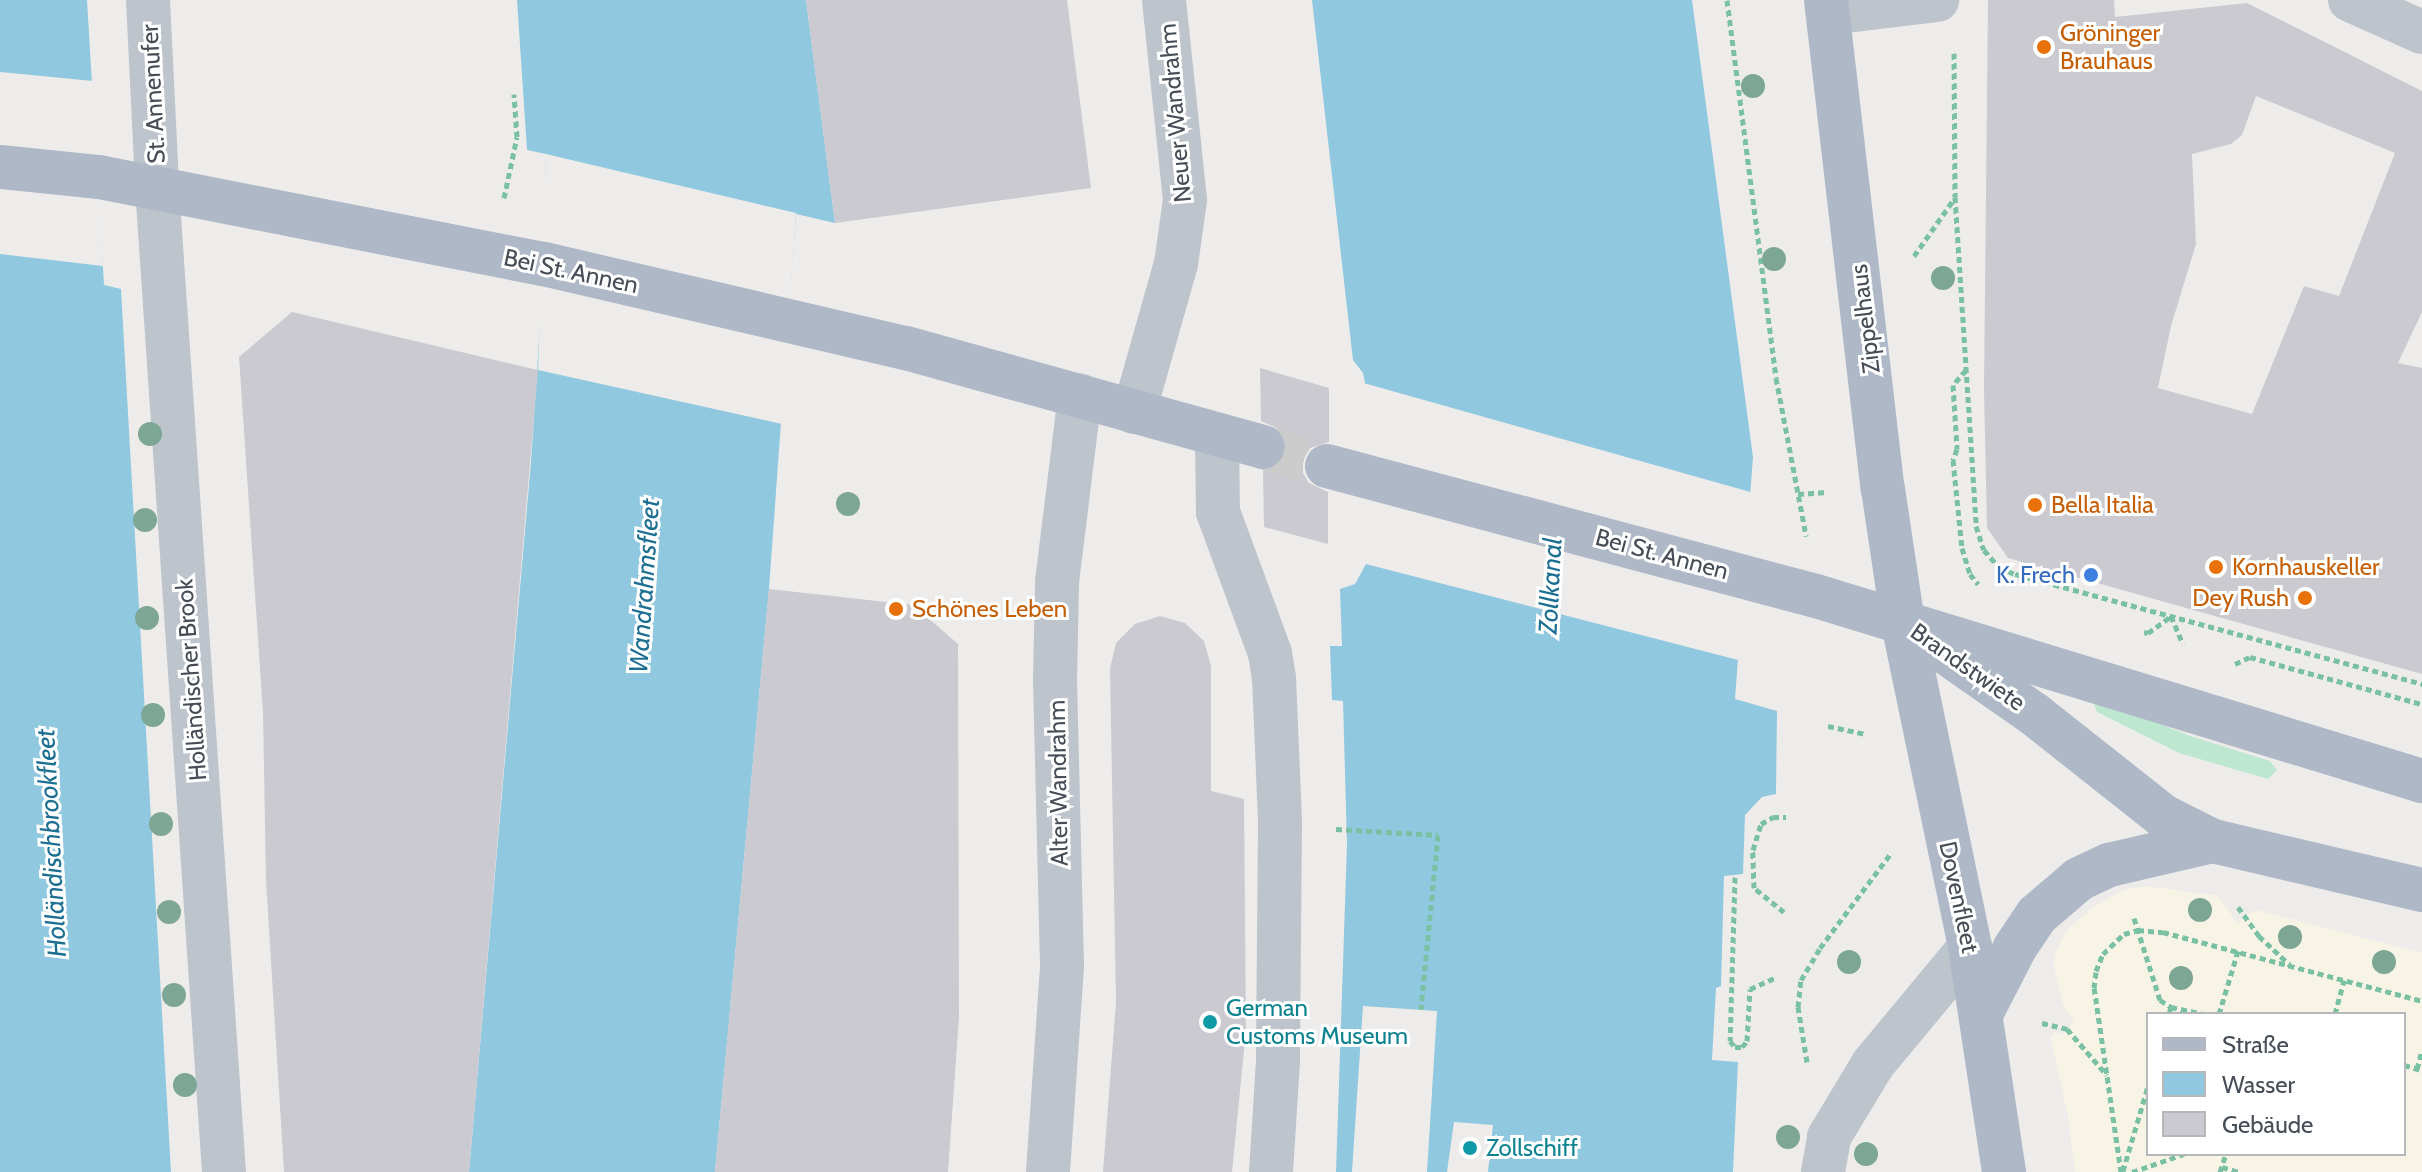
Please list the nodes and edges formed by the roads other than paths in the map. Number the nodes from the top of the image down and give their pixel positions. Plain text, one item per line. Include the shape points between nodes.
1 (148, 0) edge
2 (1164, 0) edge
3 (1937, 0) edge
4 (2350, 0) edge
5 (1829, 4) edge
6 (2422, 32) edge
7 (0, 167) edge
8 (157, 187) junction
9 (1080, 395) junction
10 (1134, 412) junction
11 (1217, 435) junction
12 (1262, 447) tunnel mouth
13 (1327, 466) tunnel mouth
14 (1903, 623) junction
15 (2422, 781) edge
16 (2213, 841) junction
17 (2422, 890) edge
18 (1970, 947) junction
19 (1981, 1014) junction
20 (224, 1172) edge
21 (1048, 1172) edge
22 (1271, 1172) edge
23 (1823, 1172) edge
24 (2004, 1172) edge

1 - 8 street, St. Annenufer
2 - 10 street, Neuer Wandrahm via 1185,200 1176,264
3 - 5 street
4 - 6 street
5 - 14 main road, Zippelhaus
7 - 8 main road, Bei St. Annen
8 - 9 main road, Bei St. Annen via 789,319
8 - 20 street, Holländischer Brook
9 - 10 main road, Bei St. Annen
9 - 21 street, Alter Wandrahm via 1057,582 1062,966
10 - 11 main road, Bei St. Annen
11 - 12 main road, Bei St. Annen
11 - 22 street via 1218,512 1270,653 1274,678 1280,840
13 - 14 main road, Bei St. Annen
14 - 15 main road, Brandstwiete
14 - 16 main road, Brandstwiete via 2034,714 2163,816
14 - 18 main road, Dovenfleet
16 - 17 main road, Brandstwiete
16 - 19 main road via 2109,865 2079,879 2037,915
18 - 19 main road, Dovenfleet
18 - 23 street via 1873,1064 1829,1137
19 - 24 main road, Dovenfleet

